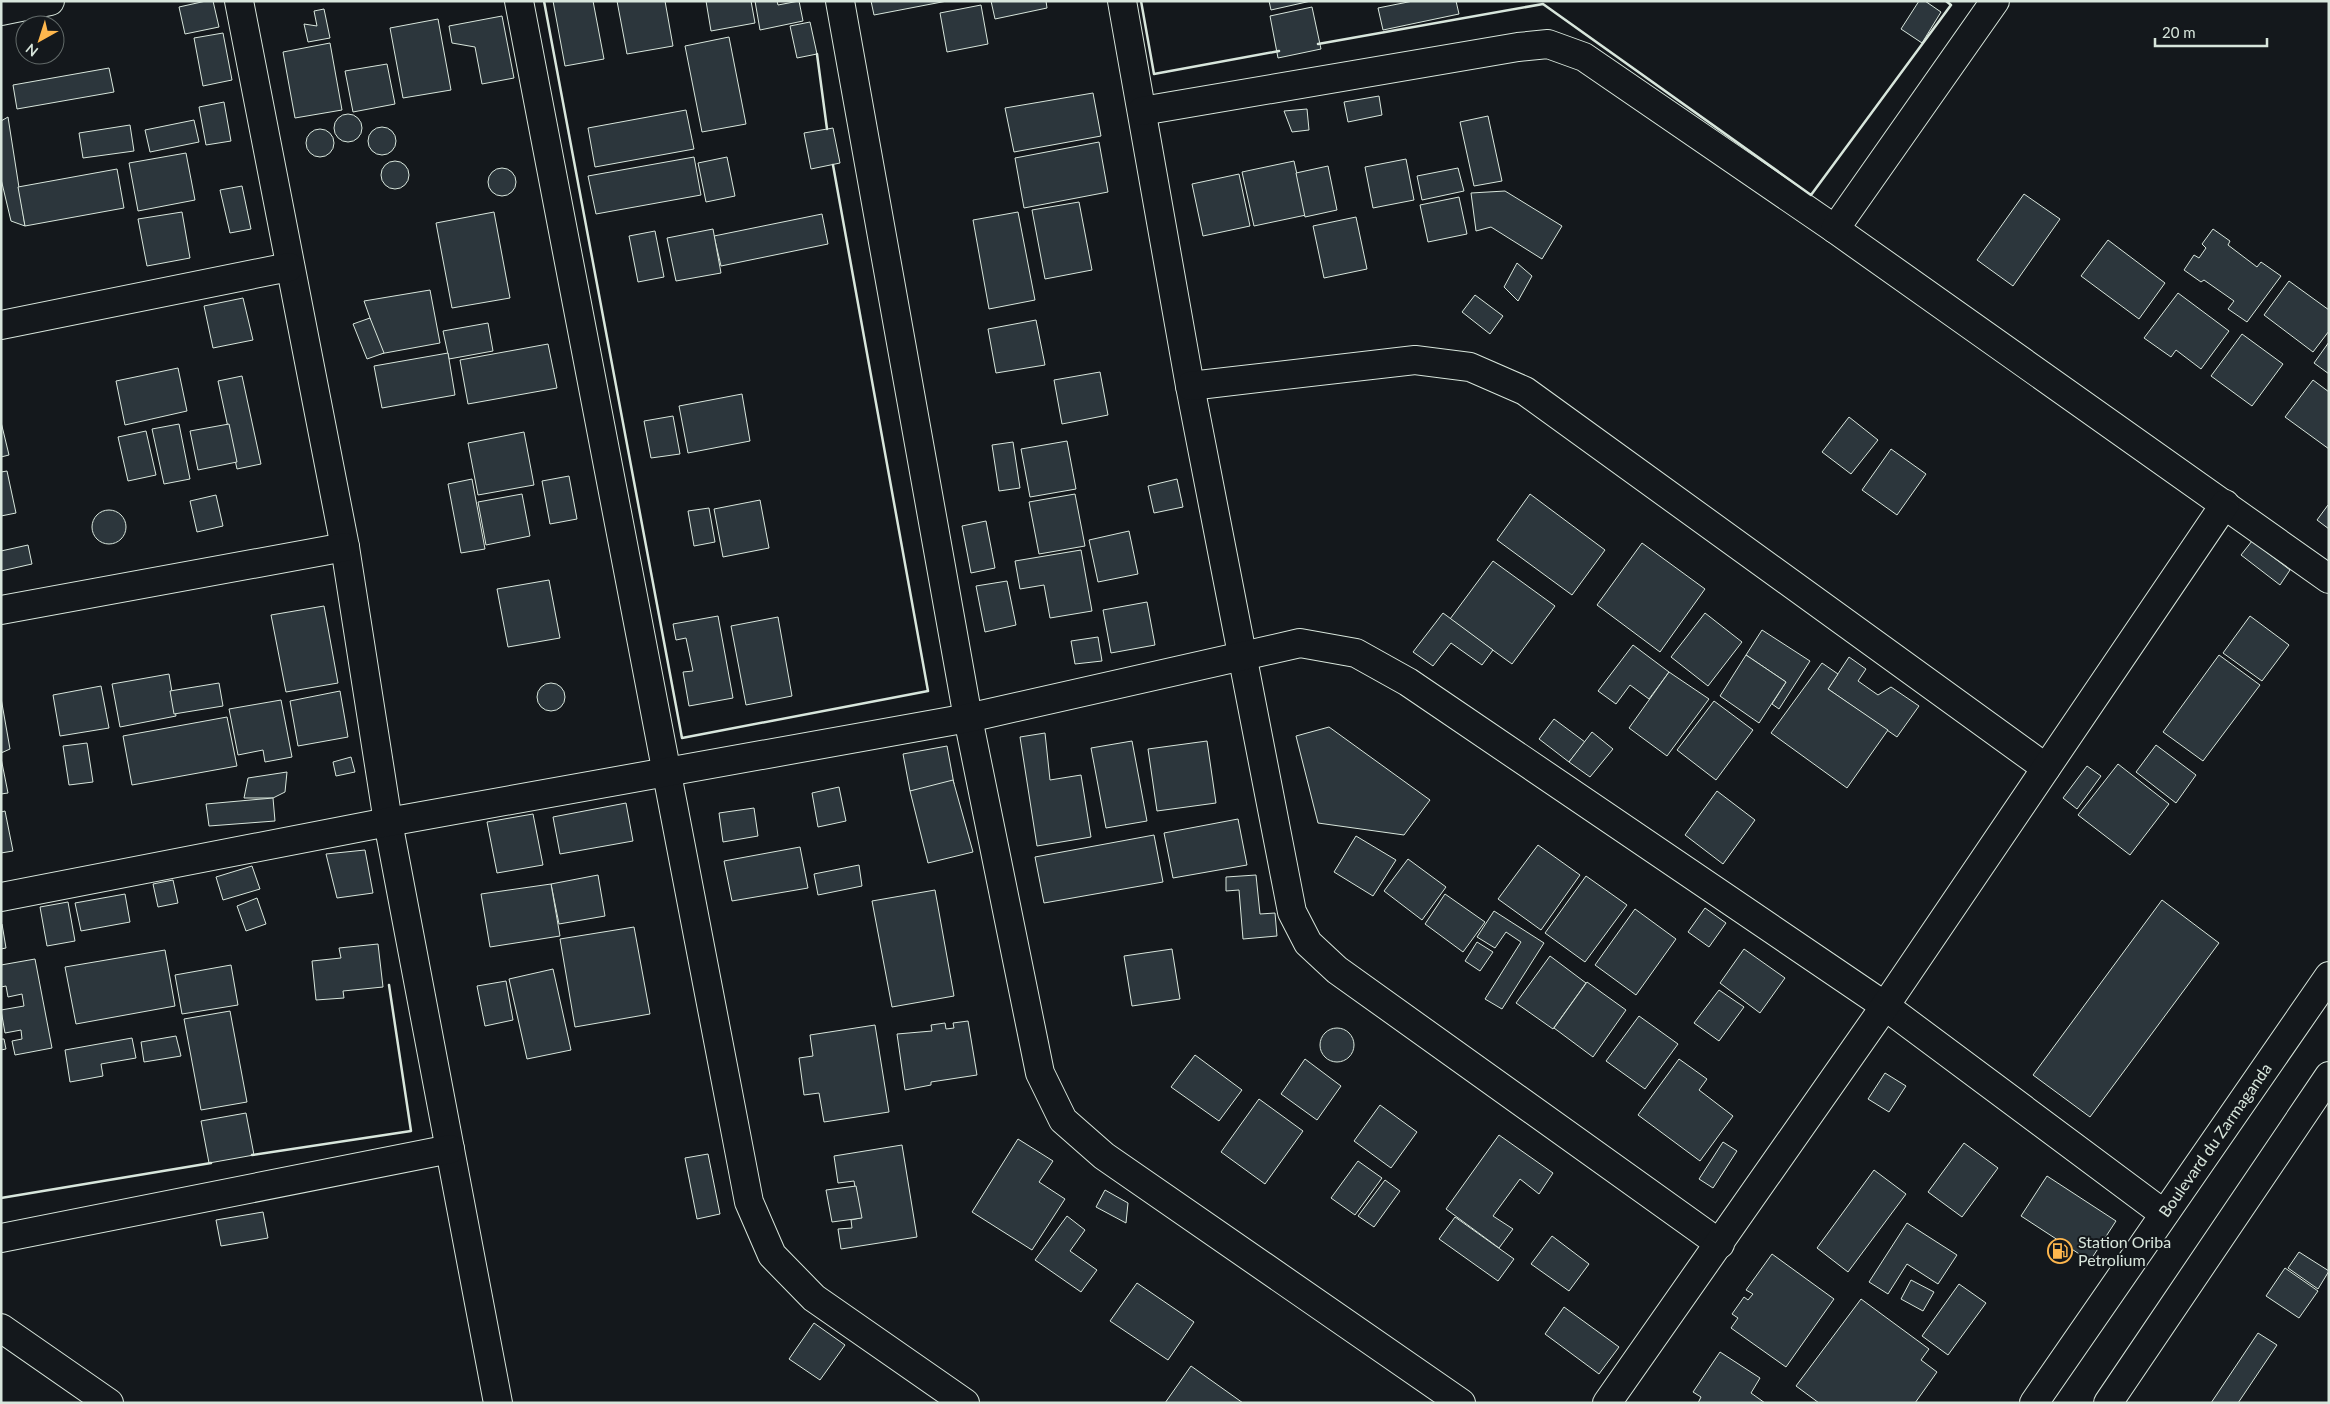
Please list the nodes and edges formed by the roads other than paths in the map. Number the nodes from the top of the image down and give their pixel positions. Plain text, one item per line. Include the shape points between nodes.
1 (50, 1) edge
2 (239, 1) edge
3 (519, 1) edge
4 (840, 1) edge
5 (1122, 1) edge
6 (1995, 1) edge
7 (1, 11) edge
8 (1142, 111) junction
9 (1834, 230) junction
10 (289, 267) junction
11 (1, 325) edge
12 (1190, 386) junction
13 (2225, 504) junction
14 (345, 547) junction
15 (2329, 578) edge
16 (1, 610) edge
17 (1242, 657) junction
18 (968, 718) junction
19 (2046, 768) junction
20 (666, 772) junction
21 (388, 822) junction
22 (1, 897) edge
23 (2329, 976) edge
24 (1885, 1006) junction
25 (2329, 1076) edge
26 (450, 1149) junction
27 (2164, 1214) junction
28 (1, 1238) edge
29 (1720, 1244) junction
30 (1, 1328) edge
31 (931, 1393) edge
32 (109, 1403) edge
33 (498, 1403) edge
34 (965, 1403) edge
35 (1461, 1403) edge
36 (1607, 1403) edge
37 (2034, 1403) edge
38 (2108, 1403) edge

1 - 7 street
2 - 10 street
3 - 20 street
4 - 18 street
5 - 8 street
6 - 9 street
8 - 9 street via 1548,44 1584,57
8 - 12 street
9 - 13 street
10 - 11 street
10 - 14 street
12 - 17 street
12 - 19 street via 1415,360 1470,367 1525,391
13 - 15 street
13 - 19 street
14 - 16 street
14 - 21 street
17 - 18 street
17 - 24 street via 1300,643 1356,653 1408,682
17 - 29 street via 1292,912 1308,943 1337,970
18 - 20 street
18 - 35 street via 1040,1073 1063,1120 1104,1156
19 - 24 street
20 - 21 street
20 - 31 street via 749,1202 772,1255 814,1298
21 - 22 street
21 - 26 street
23 - 27 street, Boulevard du Zarmaganda
24 - 27 street
24 - 29 street
25 - 38 street
26 - 28 street
26 - 33 street
27 - 37 street, Boulevard du Zarmaganda
29 - 36 street
30 - 32 street
31 - 34 street

